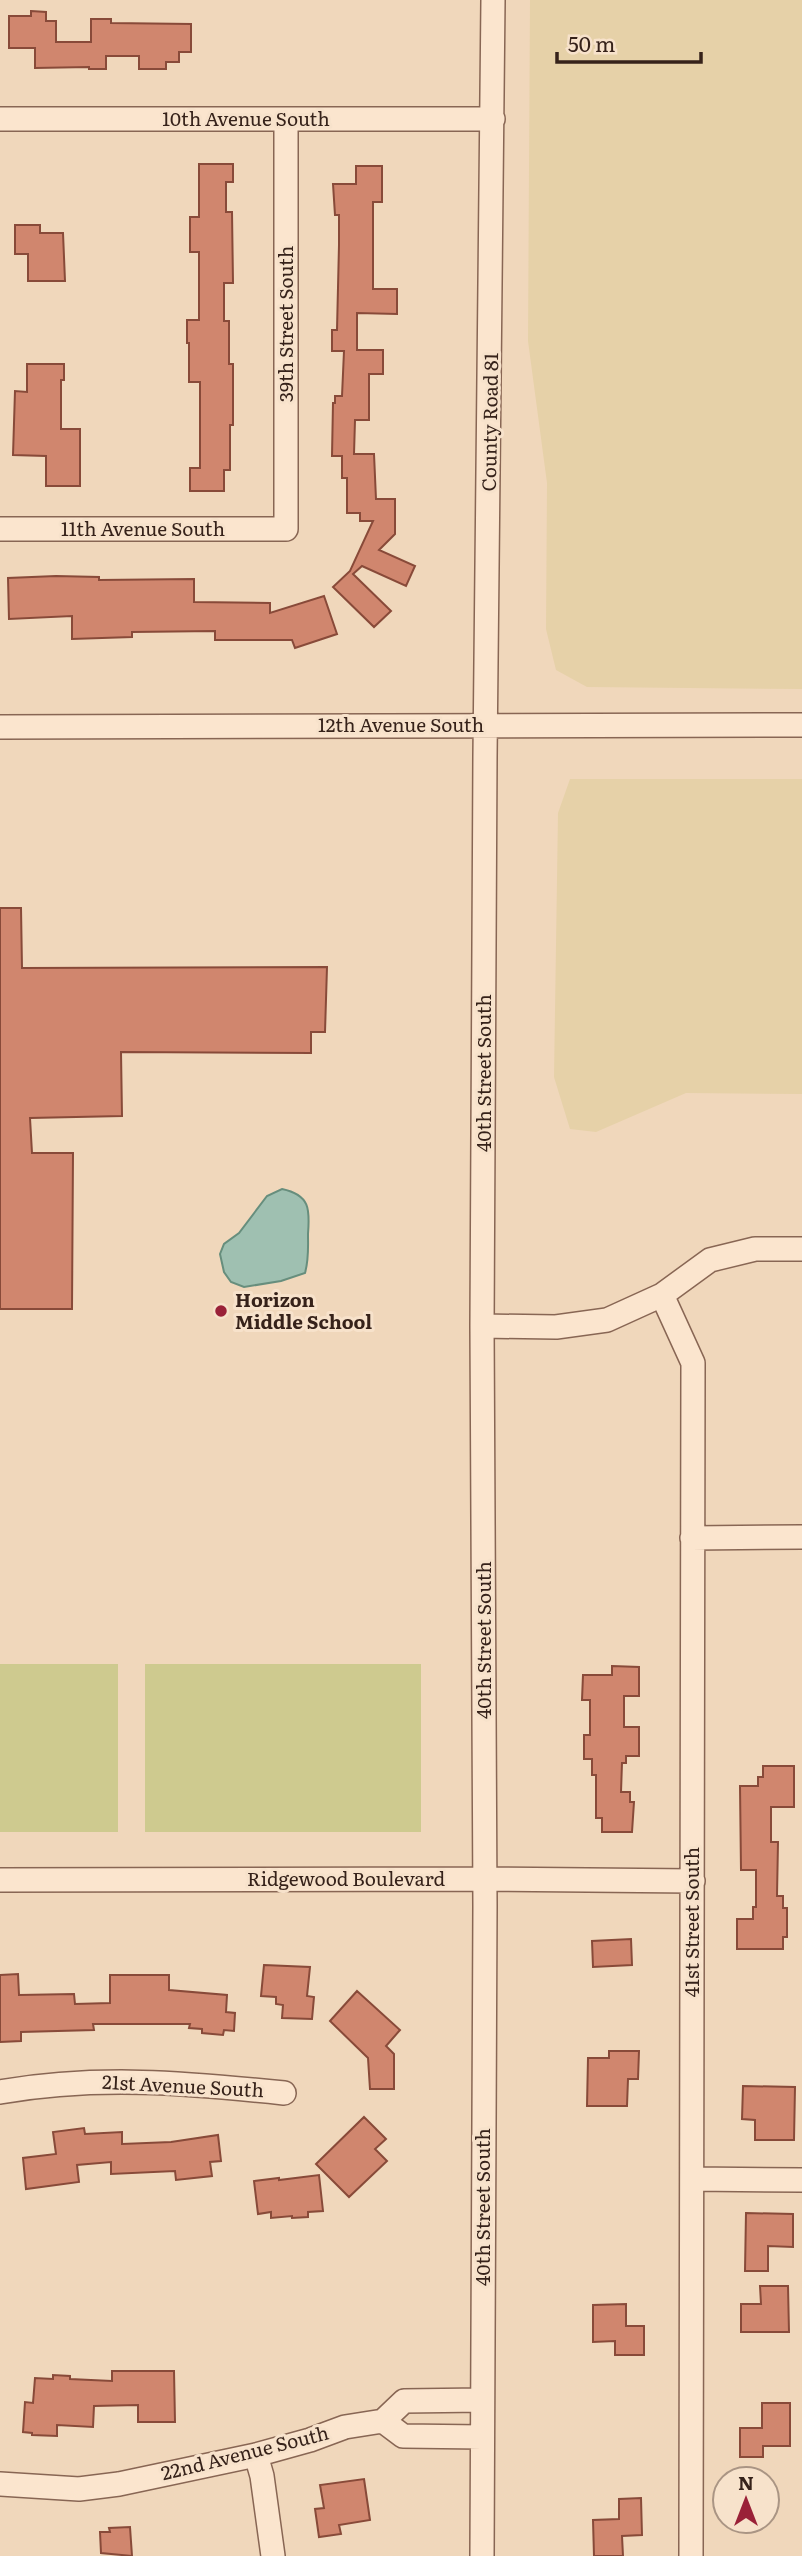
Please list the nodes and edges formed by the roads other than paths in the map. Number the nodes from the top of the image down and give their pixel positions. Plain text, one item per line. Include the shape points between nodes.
1 (493, 0) edge
2 (0, 119) edge
3 (286, 119) junction
4 (492, 119) junction
5 (0, 529) edge
6 (286, 529) joint
7 (487, 724) junction
8 (802, 726) edge
9 (0, 727) edge
10 (802, 1249) edge
11 (662, 1295) junction
12 (482, 1326) junction
13 (692, 1538) junction
14 (802, 1538) edge
15 (485, 1879) junction
16 (0, 1880) edge
17 (692, 1881) junction
18 (0, 2092) edge
19 (284, 2093) dead end
20 (692, 2179) junction
21 (802, 2180) edge
22 (482, 2400) junction
23 (383, 2421) junction
24 (482, 2437) junction
25 (256, 2455) junction
26 (0, 2484) edge
27 (274, 2556) edge
28 (482, 2556) edge
29 (691, 2556) edge

1 - 4 street, County Road 81
2 - 3 street, 10th Avenue South
3 - 4 street, 10th Avenue South
3 - 6 street, 39th Street South
4 - 7 street, County Road 81
5 - 6 street, 11th Avenue South
7 - 8 street, 12th Avenue South
7 - 9 street, 12th Avenue South
7 - 12 street, 40th Street South
10 - 11 street via 755,1249 710,1260
11 - 12 street via 607,1320 556,1326
11 - 13 street, 41st Street South via 692,1363
12 - 15 street, 40th Street South
13 - 14 street
13 - 17 street, 41st Street South
15 - 16 street, Ridgewood Boulevard
15 - 17 street, Ridgewood Boulevard
15 - 22 street, 40th Street South
17 - 20 street, 41st Street South
18 - 19 street, 21st Avenue South via 127,2081
20 - 21 street
20 - 29 street, 41st Street South
22 - 23 street, 22nd Avenue South via 404,2401
22 - 24 street, 40th Street South
23 - 24 street via 403,2437
23 - 25 street, 22nd Avenue South via 345,2427
24 - 28 street, 40th Street South
25 - 26 street, 22nd Avenue South via 79,2489
25 - 27 street

